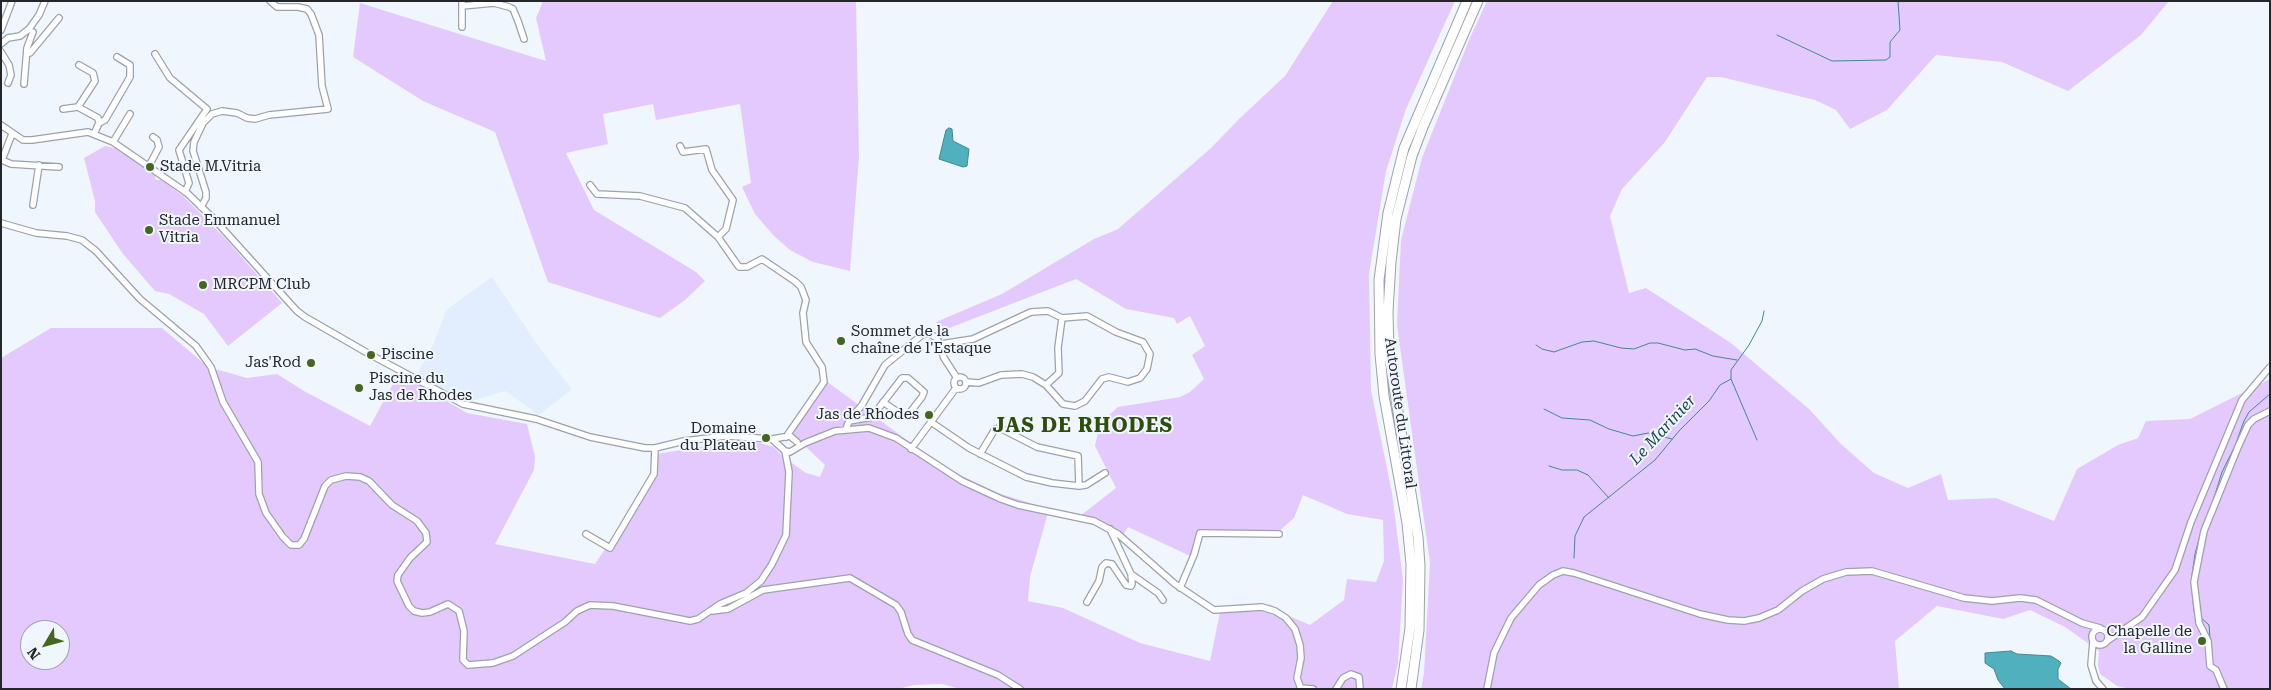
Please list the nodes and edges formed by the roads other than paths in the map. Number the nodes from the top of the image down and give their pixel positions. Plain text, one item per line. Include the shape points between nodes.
1 (12, 1) edge
2 (45, 1) edge
3 (270, 1) edge
4 (1467, 1) edge
5 (1478, 1) edge
6 (462, 4) edge
7 (59, 18) dead end
8 (462, 27) dead end
9 (32, 28) junction
10 (1, 30) edge
11 (8, 38) junction
12 (524, 39) dead end
13 (1, 44) edge
14 (1, 52) edge
15 (27, 52) junction
16 (155, 54) dead end
17 (117, 57) dead end
18 (80, 65) dead end
19 (8, 84) dead end
20 (24, 84) dead end
21 (78, 107) junction
22 (63, 109) dead end
23 (130, 114) dead end
24 (99, 123) junction
25 (1, 125) edge
26 (12, 134) junction
27 (94, 134) junction
28 (153, 137) dead end
29 (114, 142) junction
30 (680, 146) dead end
31 (39, 166) junction
32 (149, 166) junction
33 (59, 167) dead end
34 (590, 185) dead end
35 (185, 192) junction
36 (33, 205) dead end
37 (201, 207) junction
38 (1, 223) edge
39 (718, 237) junction
40 (1062, 318) junction
41 (941, 344) junction
42 (2270, 367) edge
43 (957, 378) junction
44 (966, 382) junction
45 (1046, 385) junction
46 (956, 388) junction
47 (883, 402) junction
48 (2270, 411) edge
49 (849, 421) junction
50 (931, 422) junction
51 (846, 429) junction
52 (787, 437) junction
53 (772, 440) junction
54 (655, 448) junction
55 (911, 449) junction
56 (789, 450) junction
57 (980, 454) junction
58 (1105, 473) dead end
59 (1079, 486) junction
60 (1110, 529) junction
61 (586, 534) dead end
62 (1279, 534) dead end
63 (1131, 574) junction
64 (1180, 588) junction
65 (743, 595) junction
66 (1164, 600) dead end
67 (724, 602) junction
68 (1087, 602) dead end
69 (734, 606) junction
70 (728, 609) junction
71 (710, 611) junction
72 (2082, 623) junction
73 (2102, 629) junction
74 (2120, 631) junction
75 (2095, 641) junction
76 (2107, 641) junction
77 (1300, 688) edge
78 (1020, 689) edge
79 (1313, 689) edge
80 (1336, 689) edge
81 (1360, 689) edge
82 (1401, 689) edge
83 (1411, 689) edge
84 (1487, 689) edge
85 (2103, 689) edge
86 (2224, 689) edge

1 - 10 street
2 - 9 street
3 - 37 street via 277,7 298,7 307,9 311,14 319,35 322,86 328,109 255,119 222,111 212,114 202,123 194,142 193,151 206,192
4 - 82 highway, Autoroute du Littoral via 1404,148 1380,264 1378,316 1384,396 1407,523 1410,564 1410,628
5 - 83 highway, Autoroute du Littoral via 1412,156 1396,220 1391,262 1389,355 1420,566 1419,630
6 - 8 street
6 - 12 street via 494,3 509,7 516,15
7 - 15 street via 30,53
9 - 11 street via 20,36
9 - 15 street
10 - 11 street
11 - 13 street
14 - 19 street via 11,75
15 - 20 street
16 - 35 street via 170,78 207,109 179,150 190,183
17 - 24 street via 130,65 130,77 105,120
18 - 21 street via 93,73 95,81
21 - 22 street
21 - 24 street via 98,118
23 - 29 street
24 - 27 street
25 - 26 street
26 - 27 street via 23,140 32,140
26 - 31 street via 2,160 11,164
27 - 29 street
28 - 32 street via 158,146
29 - 32 street
30 - 39 street via 683,152 706,149 712,170 733,200 726,230
31 - 33 street
31 - 36 street
32 - 35 street
34 - 39 street via 597,194 640,196 685,208
35 - 37 street
37 - 54 street via 297,311 370,355 463,404 536,418 622,445
38 - 71 street via 36,233 82,240 152,310 196,346 211,367 223,402 254,454 259,468 262,504 287,542 295,546 302,542 325,486 331,480 346,476 369,481 392,505 417,521 426,533 427,542 410,558 398,576 399,587 414,611 422,614 448,604 459,611 464,631 463,660 468,665 493,663 512,656 590,605 613,606 690,621
39 - 52 street via 739,267 747,267 762,259 796,282 806,300 803,313 806,342 824,375 822,387
40 - 41 street via 1048,311 1031,312 973,339
40 - 45 street via 1059,373
40 - 45 street via 1087,316 1116,332 1138,339 1147,348 1150,361 1140,378 1128,382 1109,377 1102,379 1085,401 1075,406 1060,401
41 - 43 street via 944,358
41 - 49 street via 933,335 925,334 890,360
42 - 74 street via 2242,400 2191,522 2175,570 2145,614
43 - 44 street
43 - 46 street via 954,382
44 - 45 street via 984,382 1011,374 1033,377
44 - 46 street via 963,388
46 - 50 street
47 - 47 street via 902,378 908,378 924,392 908,415 902,415
47 - 49 street via 872,417
48 - 86 street via 2248,425 2238,447 2204,531 2194,582 2198,623 2208,641 2210,666 2216,670
49 - 51 street
50 - 55 street
50 - 57 street
51 - 55 street via 876,429
51 - 56 street via 835,430
52 - 53 street
52 - 56 street
52 - 56 street
53 - 54 street via 726,436
53 - 56 street
54 - 61 street via 654,474 610,548
55 - 60 street via 962,481 1001,499 1084,518
56 - 65 street via 786,535 761,581
57 - 59 street via 1026,477
57 - 59 street via 995,429 1000,428 1037,447 1078,456
58 - 59 street
60 - 63 street
60 - 64 street
62 - 64 street via 1200,533
63 - 66 street
63 - 68 street via 1132,584 1128,586 1112,564 1103,564 1099,581
64 - 77 street via 1214,610 1262,607 1286,618 1295,629 1300,646 1297,678
65 - 67 street
65 - 69 street
67 - 70 street via 723,606
67 - 71 street
69 - 70 street
69 - 78 street via 764,590 850,578 896,605 908,634 915,642 990,672
70 - 71 street
72 - 73 street
72 - 75 street
72 - 84 street via 2036,600 1964,598 1865,571 1840,573 1816,582 1766,615 1744,621 1728,620 1691,612 1563,571 1539,585 1511,618 1494,653
73 - 74 street
73 - 75 street via 2093,632
73 - 76 street via 2108,636
74 - 76 street
75 - 76 street
75 - 85 street via 2091,657 2093,673
77 - 79 street
80 - 81 street via 1343,678 1351,674 1359,677

